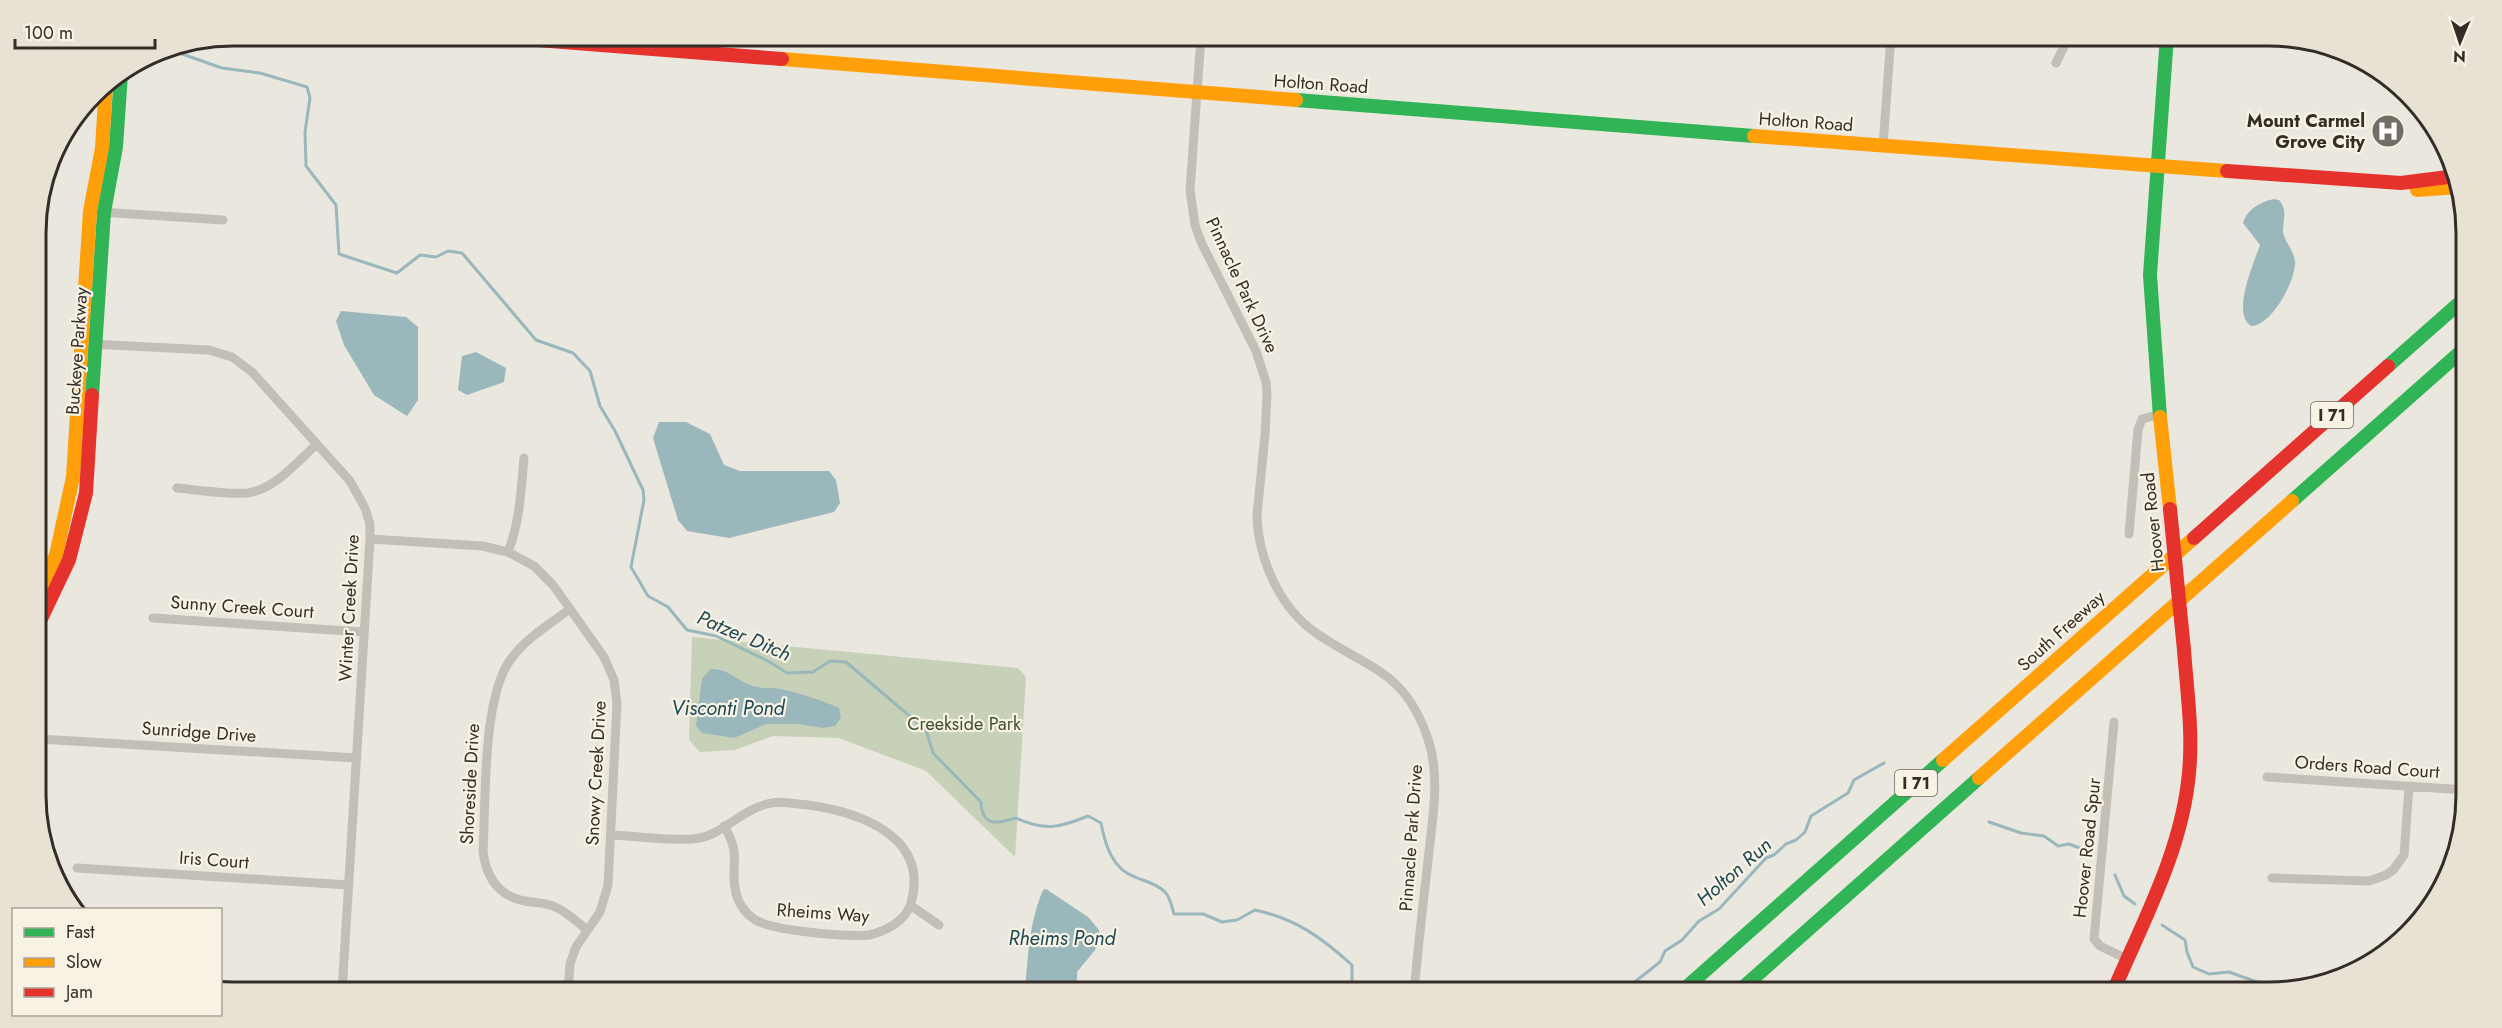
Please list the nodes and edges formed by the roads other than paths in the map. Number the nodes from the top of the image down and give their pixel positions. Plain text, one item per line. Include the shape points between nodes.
1 (609, 46) edge
2 (1200, 46) edge
3 (1890, 46) edge
4 (2064, 46) edge
5 (2166, 46) edge
6 (2056, 63) dead end
7 (120, 85) edge
8 (1196, 93) junction
9 (105, 97) edge
10 (1882, 146) junction
11 (2157, 166) junction
12 (2446, 177) edge
13 (2401, 183) junction
14 (2450, 188) edge
15 (97, 212) junction
16 (223, 220) dead end
17 (2456, 305) edge
18 (82, 343) junction
19 (96, 344) junction
20 (2456, 356) edge
21 (2160, 414) junction
22 (317, 444) junction
23 (524, 458) dead end
24 (177, 489) dead end
25 (2129, 534) dead end
26 (370, 539) junction
27 (507, 552) junction
28 (46, 575) edge
29 (46, 608) edge
30 (570, 609) junction
31 (153, 618) dead end
32 (364, 632) junction
33 (2114, 722) dead end
34 (46, 739) edge
35 (357, 758) junction
36 (2267, 777) dead end
37 (2409, 786) junction
38 (2456, 789) edge
39 (724, 826) junction
40 (610, 835) junction
41 (77, 868) dead end
42 (2272, 878) dead end
43 (349, 885) junction
44 (910, 905) junction
45 (939, 925) dead end
46 (587, 930) junction
47 (2127, 959) junction
48 (1414, 981) edge
49 (1693, 981) edge
50 (1750, 981) edge
51 (2118, 981) edge
52 (343, 982) edge
53 (569, 982) edge

1 - 8 main road, Holton Road
2 - 8 street, Pinnacle Park Drive
3 - 10 street
4 - 6 street
5 - 11 main road, Hoover Road
7 - 15 main road, Buckeye Parkway via 116,147
8 - 10 main road, Holton Road
8 - 48 street, Pinnacle Park Drive via 1190,190 1194,225 1256,351 1266,382 1257,515 1259,541 1269,572 1301,620 1316,633 1376,667 1406,694 1428,738 1433,759 1434,805
9 - 15 main road, Buckeye Parkway
10 - 11 main road, Holton Road
11 - 13 main road, Holton Road
11 - 21 main road, Hoover Road via 2150,274
12 - 13 main road
13 - 14 main road via 2416,190
15 - 16 street
15 - 18 main road, Buckeye Parkway
15 - 19 main road, Buckeye Parkway
17 - 49 main road, South Freeway / I 71
18 - 19 street, Winter Creek Drive
18 - 28 main road, Buckeye Parkway via 70,499 56,555
19 - 22 street, Winter Creek Drive via 208,350 232,357 252,372
19 - 29 main road, Buckeye Parkway via 83,507 69,560
20 - 50 main road, I 71
21 - 25 street via 2142,419 2138,430
21 - 47 main road, Hoover Road, bridge via 2184,650 2189,771 2183,812 2164,875
22 - 24 street via 282,476 261,489
22 - 26 street, Winter Creek Drive via 359,496 370,524
23 - 27 street via 519,511
26 - 27 street, Snowy Creek Drive via 482,546
26 - 32 street, Winter Creek Drive
27 - 30 street, Snowy Creek Drive via 534,567
30 - 40 street, Snowy Creek Drive via 604,657 617,692
30 - 46 street, Shoreside Drive via 529,640 501,676 490,718 483,851 490,879 505,894 550,904
31 - 32 street, Sunny Creek Court
32 - 35 street, Winter Creek Drive
33 - 47 street, Hoover Road Spur via 2094,939
34 - 35 street, Sunridge Drive
35 - 43 street, Winter Creek Drive
36 - 37 street, Orders Road Court
37 - 38 street, Orders Road Court
37 - 42 street via 2404,855 2393,870 2369,882
39 - 40 street via 710,836 692,839
39 - 44 street via 746,811 768,803 786,802 852,813 895,838 907,853 913,881
39 - 44 street, Rheims Way via 733,841 736,894 755,920 773,927 869,935 896,924
40 - 46 street, Snowy Creek Drive via 608,885 600,912
41 - 43 street, Iris Court
43 - 52 street, Winter Creek Drive
44 - 45 street
46 - 53 street, Snowy Creek Drive via 576,947
47 - 51 main road, Hoover Road

